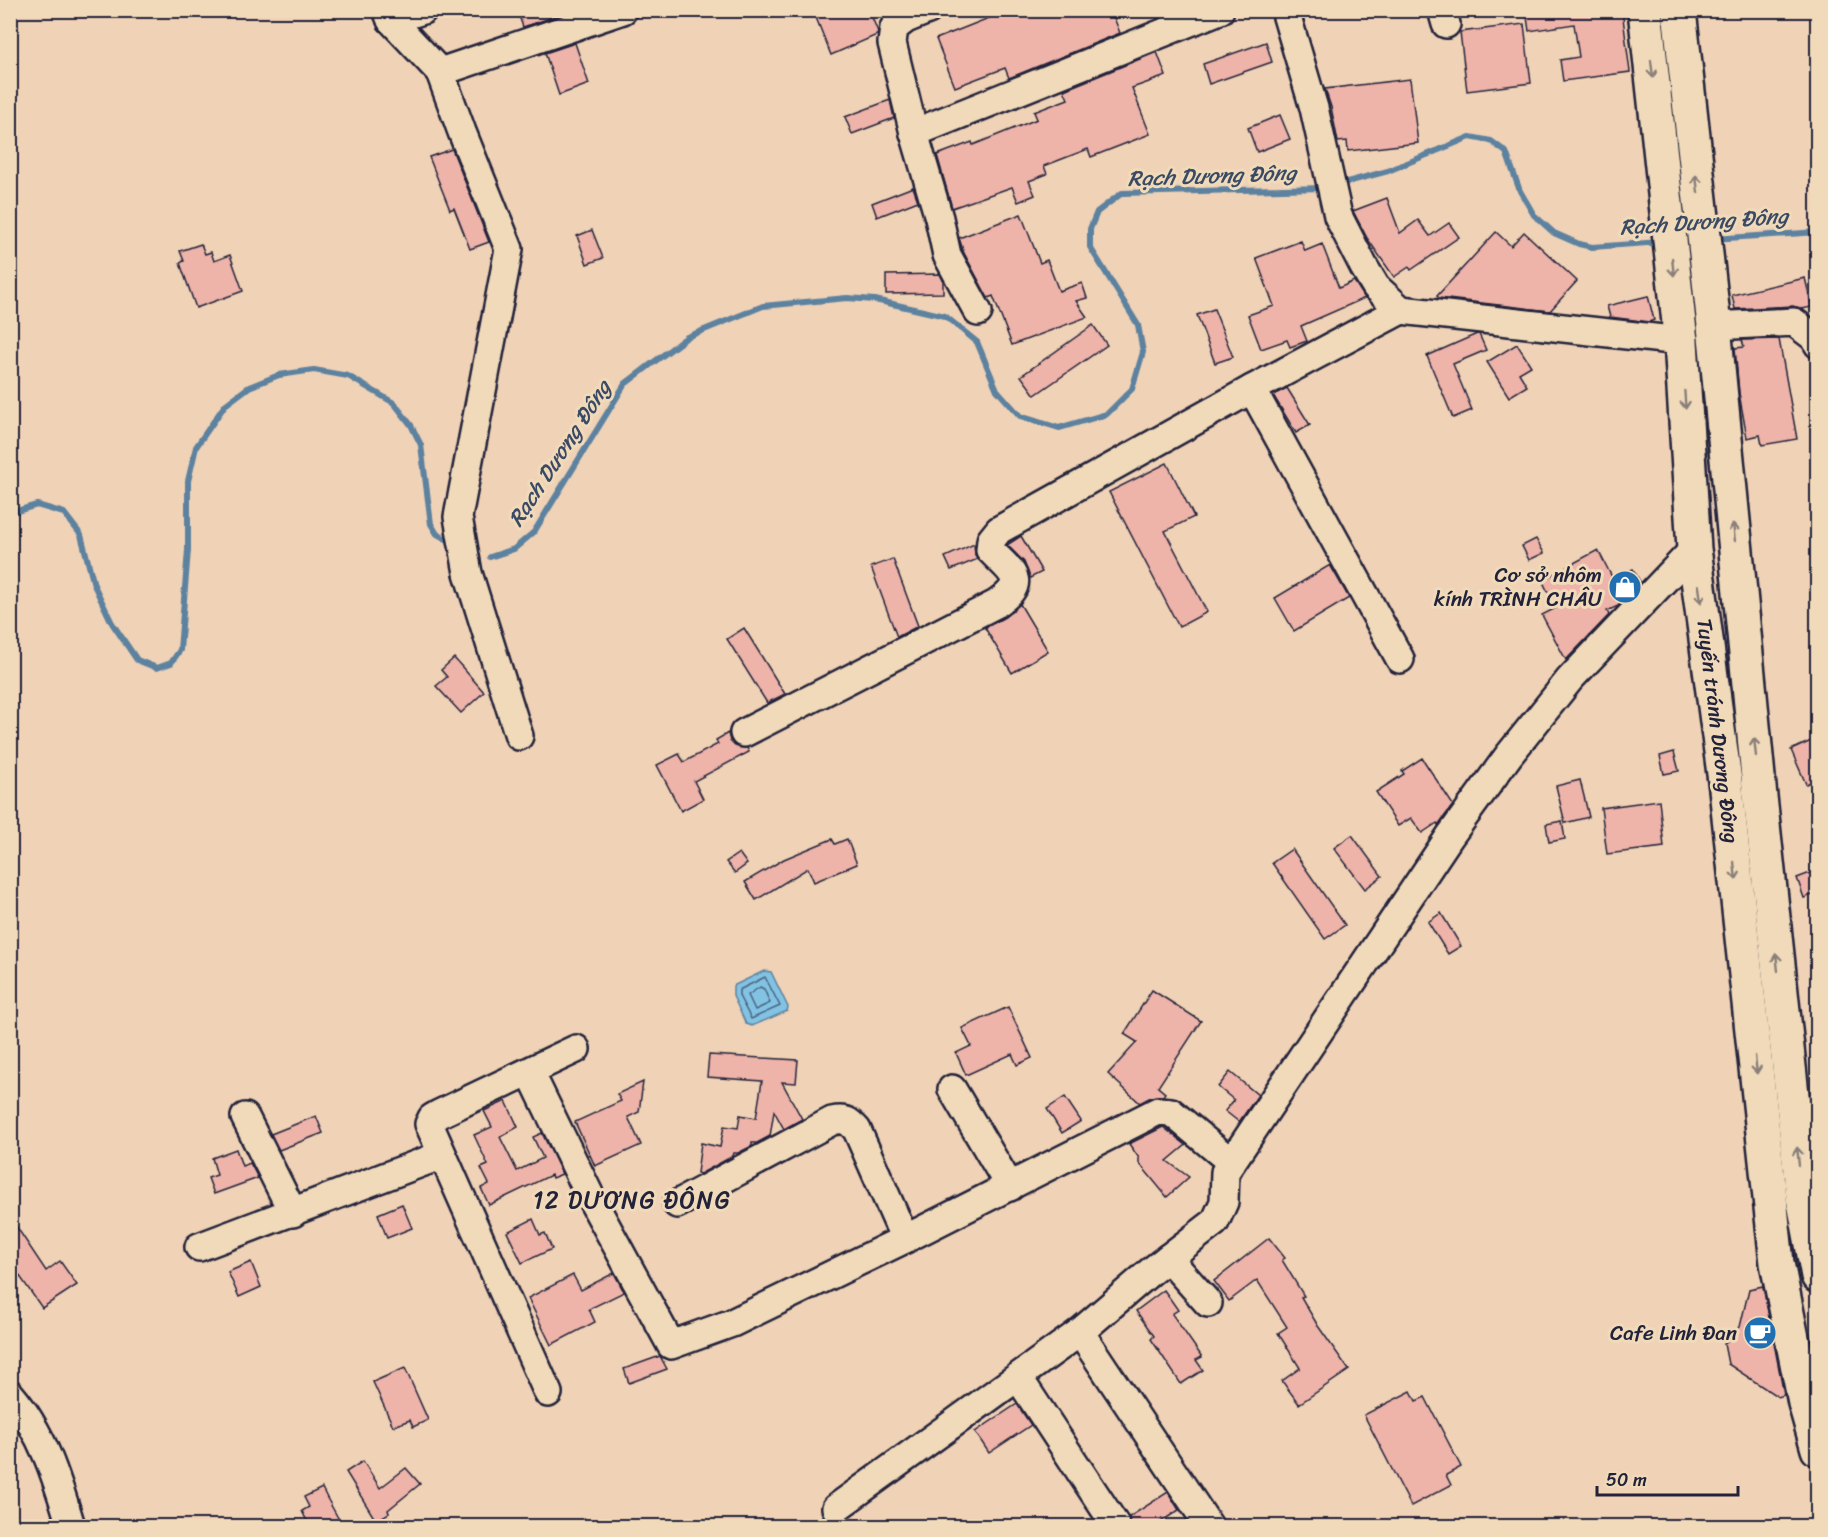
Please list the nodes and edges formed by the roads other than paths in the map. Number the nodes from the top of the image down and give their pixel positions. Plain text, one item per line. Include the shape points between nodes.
1 (423, 10) edge
2 (623, 10) edge
3 (928, 10) edge
4 (1220, 10) edge
5 (1285, 10) edge
6 (1645, 10) edge
7 (1678, 10) edge
8 (389, 15) edge
9 (440, 72) junction
10 (915, 133) junction
11 (1401, 310) junction
12 (978, 312) dead end
13 (1806, 318) edge
14 (1714, 326) junction
15 (1681, 341) junction
16 (1818, 344) edge
17 (1252, 389) junction
18 (1694, 549) junction
19 (1400, 659) dead end
20 (744, 733) dead end
21 (519, 736) dead end
22 (1758, 787) junction
23 (1726, 789) junction
24 (576, 1049) dead end
25 (530, 1072) junction
26 (952, 1089) dead end
27 (245, 1117) dead end
28 (442, 1155) junction
29 (1231, 1162) junction
30 (1010, 1187) junction
31 (677, 1204) dead end
32 (293, 1213) junction
33 (905, 1239) junction
34 (199, 1247) dead end
35 (1168, 1258) junction
36 (1818, 1276) edge
37 (1208, 1303) dead end
38 (1080, 1332) junction
39 (1018, 1377) junction
40 (548, 1393) dead end
41 (10, 1394) edge
42 (1818, 1449) edge
43 (837, 1508) dead end
44 (71, 1527) edge
45 (1116, 1527) edge
46 (1209, 1527) edge

1 - 8 street
2 - 9 street
3 - 10 street via 894,28 892,43
4 - 10 street
5 - 11 street via 1314,108 1338,216 1376,287
6 -> 15 main road, Tuyến tránh Dương Đông
14 -> 7 main road, Tuyến tránh Dương Đông
8 - 9 street
9 - 21 street via 509,249 458,517 468,573
10 - 12 street via 947,255
11 - 15 street
11 - 17 street
13 - 14 street
13 - 16 street
22 -> 14 main road, Tuyến tránh Dương Đông
15 -> 18 main road, Tuyến tránh Dương Đông
17 - 19 street
17 - 20 street via 999,530 991,540 990,550 1015,580 1009,596
18 -> 23 main road, Tuyến tránh Dương Đông
18 - 29 street via 1570,680 1509,755
22 - 23 main road
36 -> 22 main road, Tuyến tránh Dương Đông via 1803,1197
23 -> 42 main road, Tuyến tránh Dương Đông via 1777,1263
24 - 25 street
25 - 28 street via 432,1118 429,1124
25 - 33 street via 593,1202 670,1345 732,1323
26 - 30 street
27 - 32 street
28 - 32 street
28 - 40 street
29 - 30 street via 1171,1112 1158,1111
29 - 35 street via 1225,1172 1224,1202 1215,1222
30 - 33 street
31 - 33 street via 842,1119 857,1130
32 - 34 street
35 - 37 street
35 - 38 street
38 - 39 street
38 - 46 street
39 - 43 street
39 - 45 street
41 - 44 street via 41,1438

